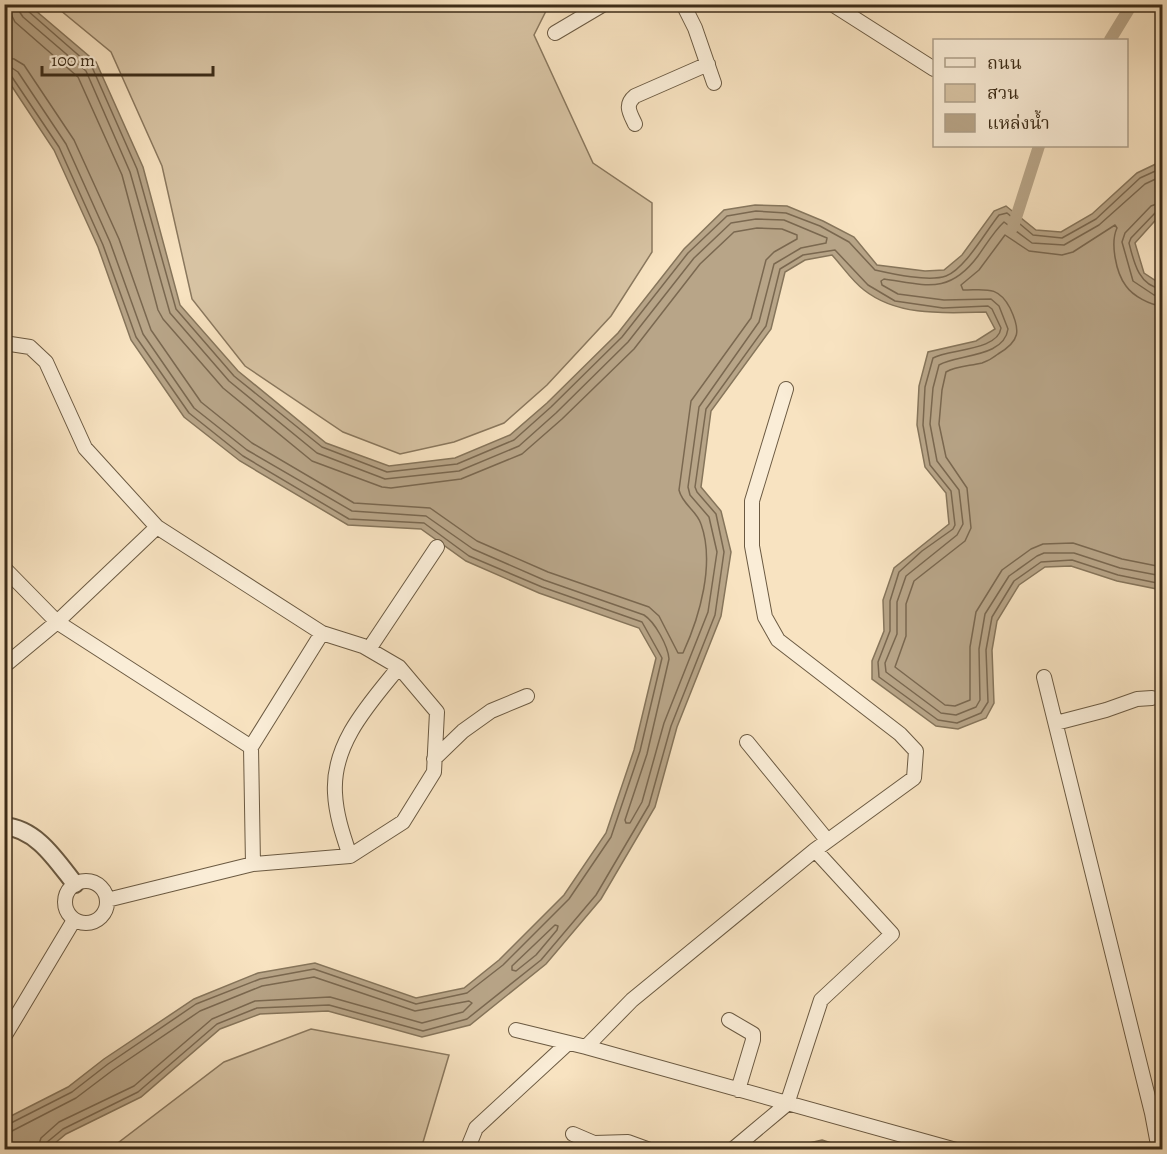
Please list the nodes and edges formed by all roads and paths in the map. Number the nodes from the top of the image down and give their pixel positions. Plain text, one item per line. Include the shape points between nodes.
1 (604, 4) edge
2 (683, 4) edge
3 (832, 4) edge
4 (555, 33) dead end
5 (708, 64) junction
6 (933, 68) edge
7 (714, 83) dead end
8 (634, 124) dead end
9 (4, 343) edge
10 (786, 389) dead end
11 (157, 527) junction
12 (437, 547) dead end
13 (4, 568) edge
14 (57, 622) junction
15 (322, 633) junction
16 (369, 649) junction
17 (4, 666) edge
18 (399, 667) junction
19 (1044, 677) dead end
20 (527, 696) dead end
21 (1152, 698) dead end
22 (1056, 723) junction
23 (747, 742) dead end
24 (251, 747) junction
25 (434, 759) junction
26 (4, 826) edge
27 (827, 840) junction
28 (815, 850) junction
29 (350, 856) junction
30 (253, 864) junction
31 (75, 884) junction
32 (107, 900) junction
33 (74, 920) junction
34 (729, 1020) dead end
35 (516, 1030) dead end
36 (4, 1036) edge
37 (568, 1043) junction
38 (586, 1047) junction
39 (738, 1090) junction
40 (788, 1104) junction
41 (1157, 1112) edge
42 (573, 1134) dead end
43 (467, 1149) edge
44 (650, 1149) edge
45 (732, 1149) edge
46 (956, 1149) edge
47 (1159, 1149) edge

1 - 4 street
2 - 5 street
3 - 6 street
5 - 7 street
5 - 8 street via 635,96 628,107
9 - 11 street via 30,347 46,362 85,448
10 - 27 street via 752,501 752,546 765,617 778,640 900,734 916,751 914,778
11 - 14 street
11 - 15 street
12 - 16 street
13 - 14 street
14 - 17 street
14 - 24 street
15 - 16 street
15 - 24 street
16 - 18 street
18 - 25 street via 437,712
18 - 29 street via 356,723 336,769 340,824
19 - 22 street
20 - 25 street via 491,711
21 - 22 street
22 - 41 street
23 - 27 street
24 - 30 street
25 - 29 street via 434,772 403,822
26 - 31 street via 18,827 47,847
27 - 28 street
28 - 38 street via 632,1000
28 - 40 street via 892,934 821,1000
29 - 30 street
30 - 32 street
31 - 32 street via 95,883
31 - 33 street via 64,902
32 - 33 street via 104,913 94,922
33 - 36 street
34 - 39 street via 753,1034
35 - 37 street
37 - 38 street
37 - 43 street via 476,1128
38 - 39 street
39 - 40 street
40 - 45 street
40 - 46 street
41 - 47 street
42 - 44 street via 594,1143 628,1142

